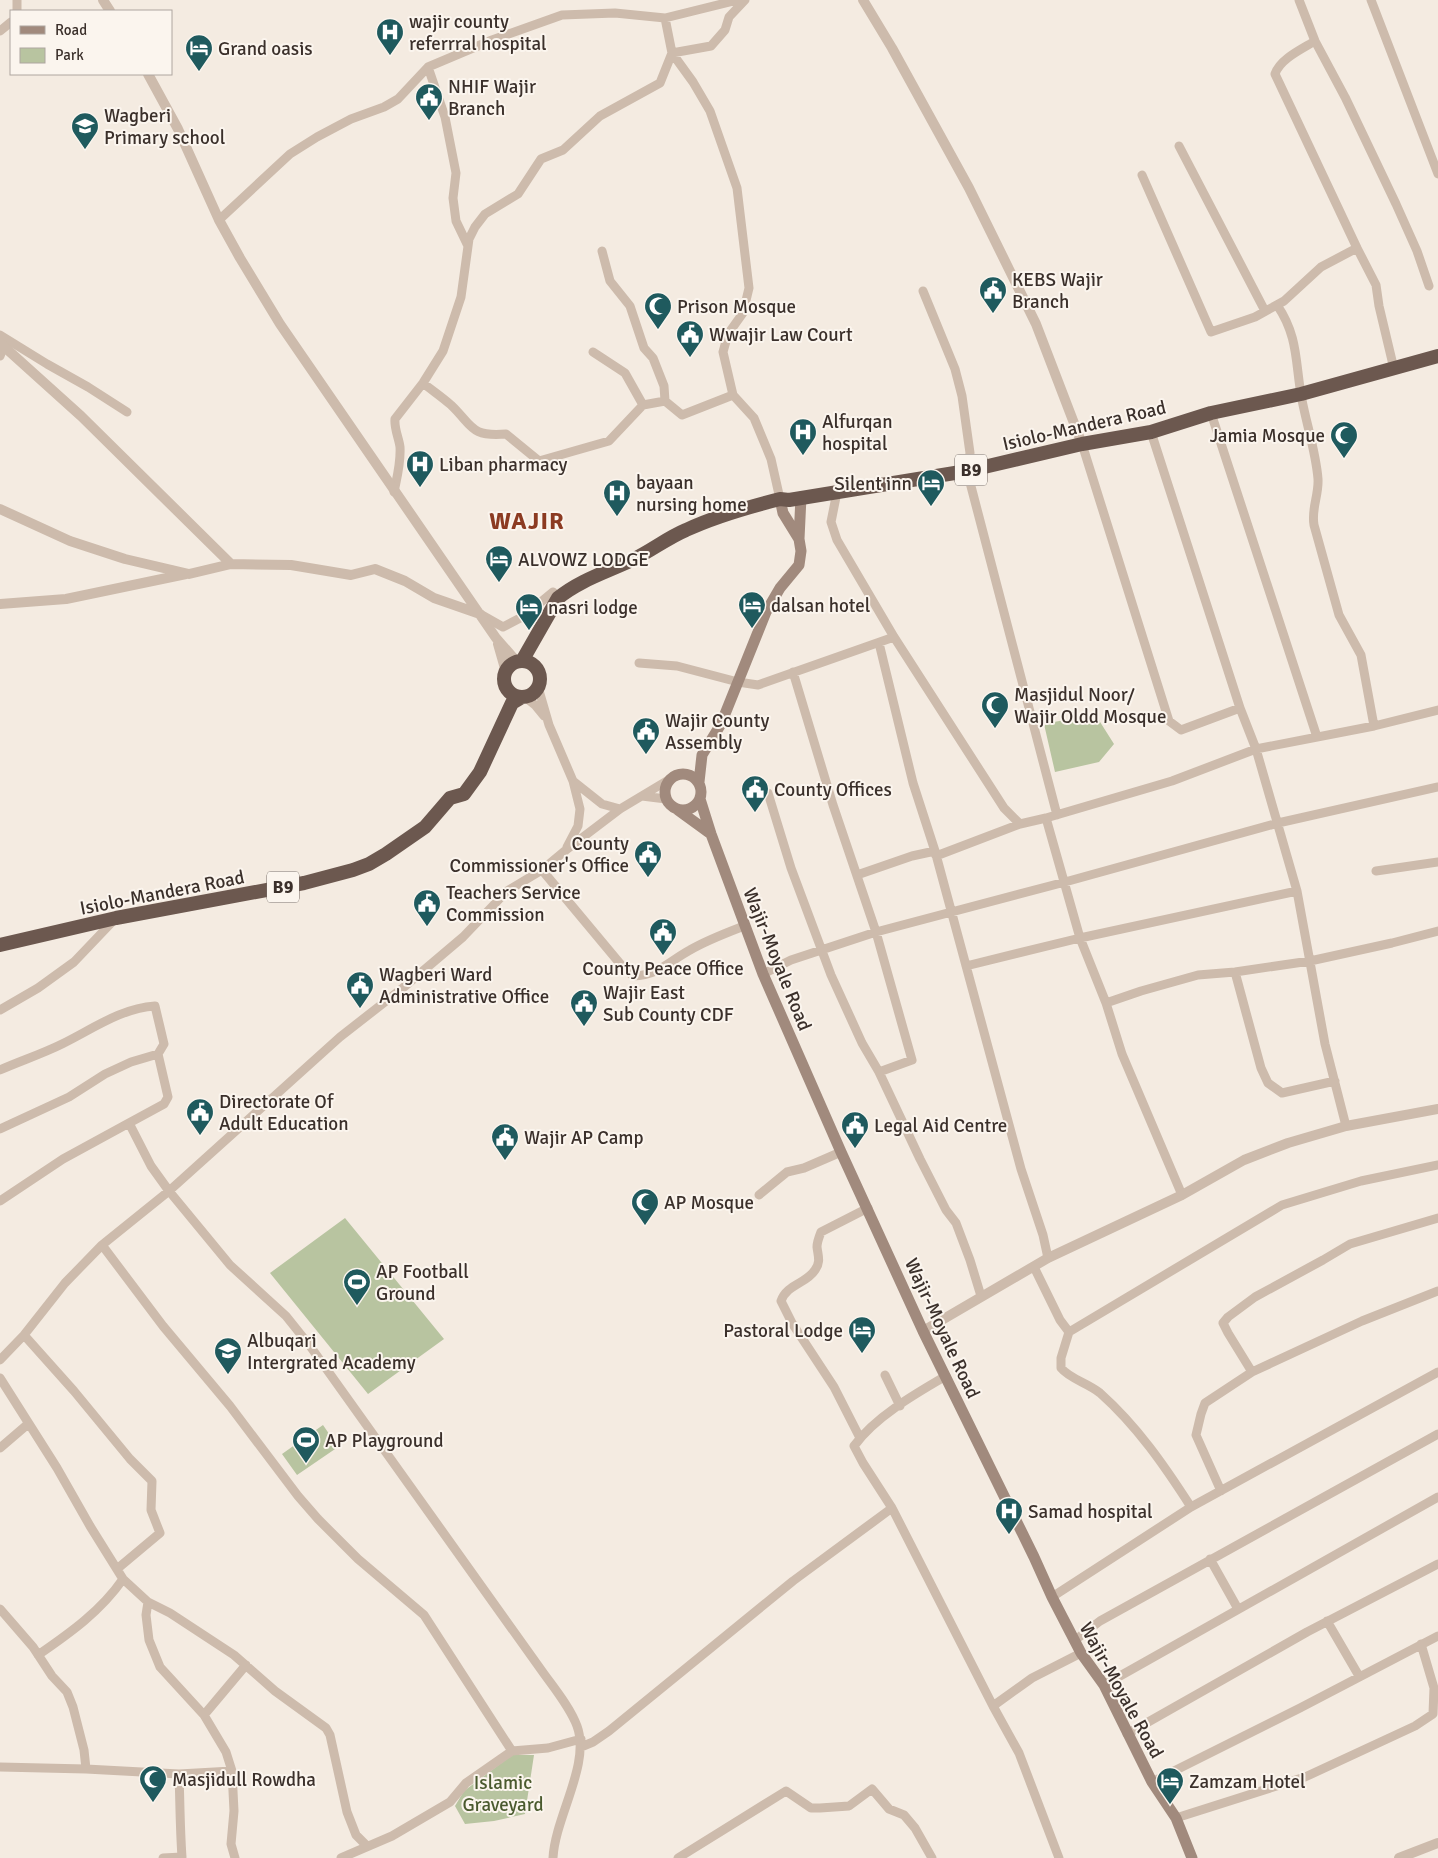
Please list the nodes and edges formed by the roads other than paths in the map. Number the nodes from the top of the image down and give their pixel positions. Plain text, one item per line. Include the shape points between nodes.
1 (738, 0) edge
2 (745, 0) edge
3 (863, 0) edge
4 (1299, 0) edge
5 (1371, 0) edge
6 (665, 18) junction
7 (10, 23) edge
8 (0, 31) edge
9 (1315, 41) junction
10 (672, 53) junction
11 (428, 68) junction
12 (149, 75) edge
13 (1179, 146) dead end
14 (1438, 174) edge
15 (1142, 175) dead end
16 (219, 220) junction
17 (469, 248) junction
18 (1356, 248) junction
19 (602, 251) dead end
20 (1429, 286) dead end
21 (923, 291) dead end
22 (1277, 305) junction
23 (1264, 311) junction
24 (0, 335) edge
25 (1, 348) edge
26 (593, 352) dead end
27 (1438, 356) edge
28 (1394, 369) junction
29 (424, 383) junction
30 (1301, 394) junction
31 (733, 395) junction
32 (665, 401) junction
33 (643, 405) junction
34 (127, 412) dead end
35 (1211, 413) junction
36 (1151, 432) junction
37 (1082, 444) junction
38 (967, 471) junction
39 (394, 492) junction
40 (837, 492) junction
41 (801, 497) junction
42 (780, 499) junction
43 (0, 509) edge
44 (799, 539) junction
45 (231, 564) junction
46 (189, 574) junction
47 (558, 598) junction
48 (0, 604) edge
49 (480, 614) junction
50 (538, 635) junction
51 (894, 637) junction
52 (496, 638) junction
53 (879, 643) junction
54 (519, 662) junction
55 (639, 663) dead end
56 (506, 672) junction
57 (539, 672) junction
58 (793, 672) junction
59 (738, 682) junction
60 (506, 686) junction
61 (538, 687) junction
62 (524, 697) junction
63 (1240, 708) junction
64 (1438, 710) edge
65 (501, 724) junction
66 (550, 725) junction
67 (1374, 726) junction
68 (1318, 737) junction
69 (1256, 749) junction
70 (702, 755) junction
71 (675, 776) junction
72 (573, 781) junction
73 (699, 782) junction
74 (1438, 787) edge
75 (768, 793) dead end
76 (642, 796) junction
77 (666, 799) junction
78 (700, 799) junction
79 (620, 809) junction
80 (678, 810) junction
81 (1057, 815) junction
82 (1046, 818) junction
83 (1278, 822) junction
84 (1020, 824) junction
85 (711, 834) junction
86 (566, 850) junction
87 (936, 853) junction
88 (1438, 862) edge
89 (542, 870) junction
90 (1376, 871) dead end
91 (857, 875) junction
92 (1065, 882) junction
93 (1297, 891) junction
94 (950, 912) junction
95 (116, 918) junction
96 (744, 926) junction
97 (1438, 931) edge
98 (876, 932) junction
99 (1080, 938) junction
100 (0, 945) edge
101 (822, 949) junction
102 (1310, 961) junction
103 (966, 966) junction
104 (1235, 972) junction
105 (763, 974) junction
106 (1106, 1003) junction
107 (0, 1010) edge
108 (158, 1054) junction
109 (0, 1070) edge
110 (879, 1072) junction
111 (1335, 1082) junction
112 (1438, 1110) edge
113 (129, 1123) junction
114 (1346, 1126) junction
115 (0, 1129) edge
116 (841, 1152) junction
117 (1438, 1165) edge
118 (169, 1191) junction
119 (1182, 1194) junction
120 (760, 1195) dead end
121 (0, 1201) edge
122 (868, 1208) junction
123 (1438, 1218) edge
124 (102, 1245) junction
125 (1048, 1258) junction
126 (1034, 1267) junction
127 (1438, 1291) edge
128 (981, 1296) junction
129 (923, 1331) junction
130 (1069, 1332) junction
131 (24, 1336) junction
132 (0, 1360) edge
133 (1252, 1372) junction
134 (1438, 1372) edge
135 (885, 1375) dead end
136 (946, 1376) junction
137 (0, 1378) edge
138 (900, 1406) junction
139 (28, 1424) junction
140 (1438, 1434) edge
141 (860, 1438) junction
142 (0, 1448) edge
143 (1220, 1491) junction
144 (1438, 1497) edge
145 (1191, 1507) junction
146 (892, 1508) junction
147 (1210, 1559) junction
148 (1438, 1564) edge
149 (116, 1569) junction
150 (123, 1579) junction
151 (1052, 1597) junction
152 (148, 1602) junction
153 (0, 1609) edge
154 (1238, 1609) junction
155 (1327, 1621) junction
156 (1438, 1636) edge
157 (1074, 1641) junction
158 (1422, 1644) junction
159 (1081, 1653) junction
160 (38, 1655) junction
161 (246, 1665) junction
162 (1359, 1676) junction
163 (1104, 1685) junction
164 (993, 1706) junction
165 (204, 1715) junction
166 (1127, 1734) junction
167 (581, 1743) junction
168 (512, 1751) junction
169 (0, 1767) edge
170 (86, 1769) junction
171 (232, 1771) junction
172 (179, 1774) junction
173 (1152, 1782) junction
174 (1176, 1818) junction
175 (1438, 1843) edge
176 (367, 1846) junction
177 (1418, 1855) edge
178 (163, 1858) edge
179 (235, 1858) edge
180 (341, 1858) edge
181 (552, 1858) edge
182 (678, 1858) edge
183 (932, 1858) edge
184 (1059, 1858) edge
185 (1192, 1858) edge
186 (1399, 1858) edge

1 - 6 street
2 - 10 street via 729,17 726,30 711,46
3 - 37 street via 946,145 1011,273 1036,324
4 - 9 street
5 - 14 street
6 - 10 street
6 - 11 street via 615,13 562,15
7 - 8 street
9 - 18 street via 1282,63 1275,74
9 - 20 street via 1396,204
10 - 17 street via 660,82 600,116 563,150 541,159 518,194 485,214 469,239
10 - 31 street via 710,111 737,188 749,288 743,312 728,334 722,352
11 - 16 street via 398,99 351,119 290,154
11 - 17 street via 445,117 456,173 452,198 456,221
12 - 16 street via 178,129
13 - 23 street
15 - 23 street via 1211,332
16 - 39 street via 280,324
17 - 29 street via 461,297 449,333
18 - 22 street via 1321,267
18 - 28 street via 1376,285
19 - 32 street via 610,281 630,306 644,348 653,358 664,386
21 - 38 street via 955,369 962,396 970,453
22 - 23 street
22 - 30 street via 1293,335
24 - 34 street
25 - 45 street via 81,416
26 - 33 street via 625,372
27 - 28 highway, Isiolo-Mandera Road / B9
28 - 30 highway, Isiolo-Mandera Road / B9
29 - 33 street via 452,406 473,430 489,435 506,434 539,461 609,441
29 - 39 street via 395,419 400,466
30 - 35 highway, Isiolo-Mandera Road / B9
30 - 67 street via 1318,478 1312,514 1314,525 1339,615 1363,661
31 - 32 street via 682,415
31 - 42 street via 754,418 771,459
32 - 33 street
35 - 36 highway, Isiolo-Mandera Road / B9
35 - 68 street
36 - 37 highway, Isiolo-Mandera Road / B9
36 - 63 street
37 - 38 highway, Isiolo-Mandera Road / B9
37 - 63 street via 1169,721 1181,730
38 - 40 highway, Isiolo-Mandera Road / B9
38 - 81 street
39 - 49 street
40 - 41 highway, Isiolo-Mandera Road / B9
40 - 51 street via 831,522 837,540
41 - 42 highway, Isiolo-Mandera Road / B9
41 - 44 main road
42 - 44 main road via 783,513
42 - 47 highway, Isiolo-Mandera Road / B9 via 685,530 633,559 588,578
43 - 46 street via 70,541
44 - 59 main road via 799,565 766,612
45 - 46 street
45 - 49 street via 291,565 351,575 375,569 434,598
46 - 48 street via 66,599
47 - 49 street via 553,592 524,616 503,627
47 - 50 highway, Isiolo-Mandera Road / B9
49 - 52 street
50 - 54 highway, Isiolo-Mandera Road / B9
50 - 57 highway, Isiolo-Mandera Road / B9
51 - 53 street
51 - 84 street via 1004,808
52 - 54 street
52 - 56 street
53 - 58 street
53 - 87 street via 913,783
54 - 56 highway, Isiolo-Mandera Road / B9 via 512,664
54 - 57 highway via 531,664
55 - 59 street via 677,666
56 - 60 highway, Isiolo-Mandera Road / B9
57 - 61 highway, Isiolo-Mandera Road / B9
58 - 59 street via 758,685
58 - 91 street
59 - 70 main road via 721,724
60 - 62 highway via 512,694
60 - 65 highway, Isiolo-Mandera Road / B9
61 - 62 highway, Isiolo-Mandera Road / B9 via 533,694
61 - 66 street
62 - 65 highway, Isiolo-Mandera Road / B9 via 512,704
62 - 66 street via 535,705
63 - 69 street
64 - 67 street
65 - 95 highway, Isiolo-Mandera Road / B9 via 480,772 464,794 450,798 425,827 369,864 304,883
66 - 72 street
67 - 68 street
68 - 69 street
69 - 81 street via 1172,781
69 - 83 street
70 - 71 main road
70 - 73 main road
71 - 73 main road via 687,774
71 - 76 street
71 - 77 main road via 666,785
72 - 79 street via 602,804
72 - 86 street via 580,809 578,826
73 - 78 main road
74 - 83 street
75 - 101 street via 791,868
76 - 77 street
76 - 79 street
77 - 80 main road
78 - 80 main road via 690,809
78 - 85 main road, Wajir-Moyale Road
79 - 86 street
80 - 85 main road
81 - 82 street
82 - 84 street
82 - 92 street
83 - 92 street
83 - 93 street
84 - 87 street
85 - 96 main road, Wajir-Moyale Road
86 - 89 street
87 - 91 street via 912,856
87 - 94 street
88 - 90 street
89 - 96 street via 633,976 656,971 703,943
89 - 118 street via 507,891 463,936 340,1037
91 - 98 street
92 - 94 street
92 - 99 street
93 - 99 street
93 - 102 street
94 - 98 street
94 - 103 street
95 - 100 highway, Isiolo-Mandera Road / B9
95 - 107 street via 74,962
96 - 105 main road, Wajir-Moyale Road
97 - 102 street
98 - 101 street
98 - 110 street via 912,1060
99 - 103 street
99 - 106 street
101 - 105 street
101 - 110 street via 862,1043
102 - 104 street
102 - 111 street
103 - 125 street
104 - 106 street via 1198,975
104 - 111 street via 1268,1083 1282,1093
105 - 116 main road, Wajir-Moyale Road
106 - 119 street via 1122,1054
108 - 109 street via 164,1044 158,1013 155,1006 143,1007 106,1020 61,1045
108 - 113 street via 168,1097 164,1104
108 - 115 street via 131,1062 69,1097
110 - 128 street via 946,1210 956,1223
111 - 114 street
112 - 114 street
113 - 118 street via 151,1166
113 - 121 street via 63,1159
114 - 119 street via 1244,1160
116 - 120 street via 787,1172
116 - 122 main road, Wajir-Moyale Road
117 - 130 street via 1330,1189 1282,1206
118 - 124 street
118 - 167 street via 230,1265 286,1316 310,1346 542,1670 577,1724
119 - 125 street
122 - 129 main road, Wajir-Moyale Road
122 - 141 street via 821,1232 815,1272 784,1292 781,1300
123 - 133 street via 1350,1244 1255,1297 1228,1317 1224,1323 1228,1333
124 - 131 street via 65,1283
124 - 168 street via 313,1513 358,1559 424,1616
125 - 126 street
126 - 128 street
126 - 130 street
127 - 133 street via 1362,1321
128 - 129 street
129 - 136 main road, Wajir-Moyale Road
130 - 145 street via 1061,1368 1099,1392 1132,1424 1157,1454
131 - 132 street
131 - 149 street via 152,1481 151,1510 160,1533
133 - 143 street via 1205,1403 1201,1414 1196,1435
134 - 143 street
135 - 138 street
136 - 138 street
136 - 151 main road, Wajir-Moyale Road
137 - 139 street
138 - 141 street
139 - 142 street
139 - 149 street
140 - 147 street
141 - 146 street via 854,1446
143 - 145 street
144 - 154 street
145 - 151 street
146 - 164 street
146 - 167 street via 793,1581 609,1731 593,1742
147 - 154 street
147 - 157 street via 1100,1621
148 - 155 street
149 - 150 street
150 - 152 street
150 - 160 street via 96,1611
151 - 157 main road, Wajir-Moyale Road
152 - 161 street via 170,1613
152 - 165 street via 149,1640 160,1668
153 - 160 street
154 - 163 street
155 - 162 street
155 - 166 street
156 - 158 street
157 - 159 main road, Wajir-Moyale Road
158 - 162 street
158 - 174 street via 1434,1688 1433,1714 1415,1726 1305,1777
159 - 163 main road, Wajir-Moyale Road
159 - 164 street via 1032,1678
160 - 170 street via 74,1706
161 - 165 street
161 - 176 street via 326,1728 347,1812 356,1835
162 - 173 street
163 - 166 main road, Wajir-Moyale Road
164 - 184 street via 1019,1753
165 - 171 street via 226,1752
166 - 173 main road, Wajir-Moyale Road
167 - 168 street
167 - 181 street via 578,1769 561,1816
168 - 176 street via 466,1783 450,1802 392,1836
169 - 170 street
170 - 172 street
171 - 172 street
171 - 179 street via 232,1844
172 - 178 street via 182,1857
173 - 174 main road, Wajir-Moyale Road
174 - 185 main road, Wajir-Moyale Road
175 - 177 street
176 - 180 street
177 - 186 street
182 - 183 street via 786,1791 811,1808 820,1808 849,1806 872,1789 889,1809 904,1815

